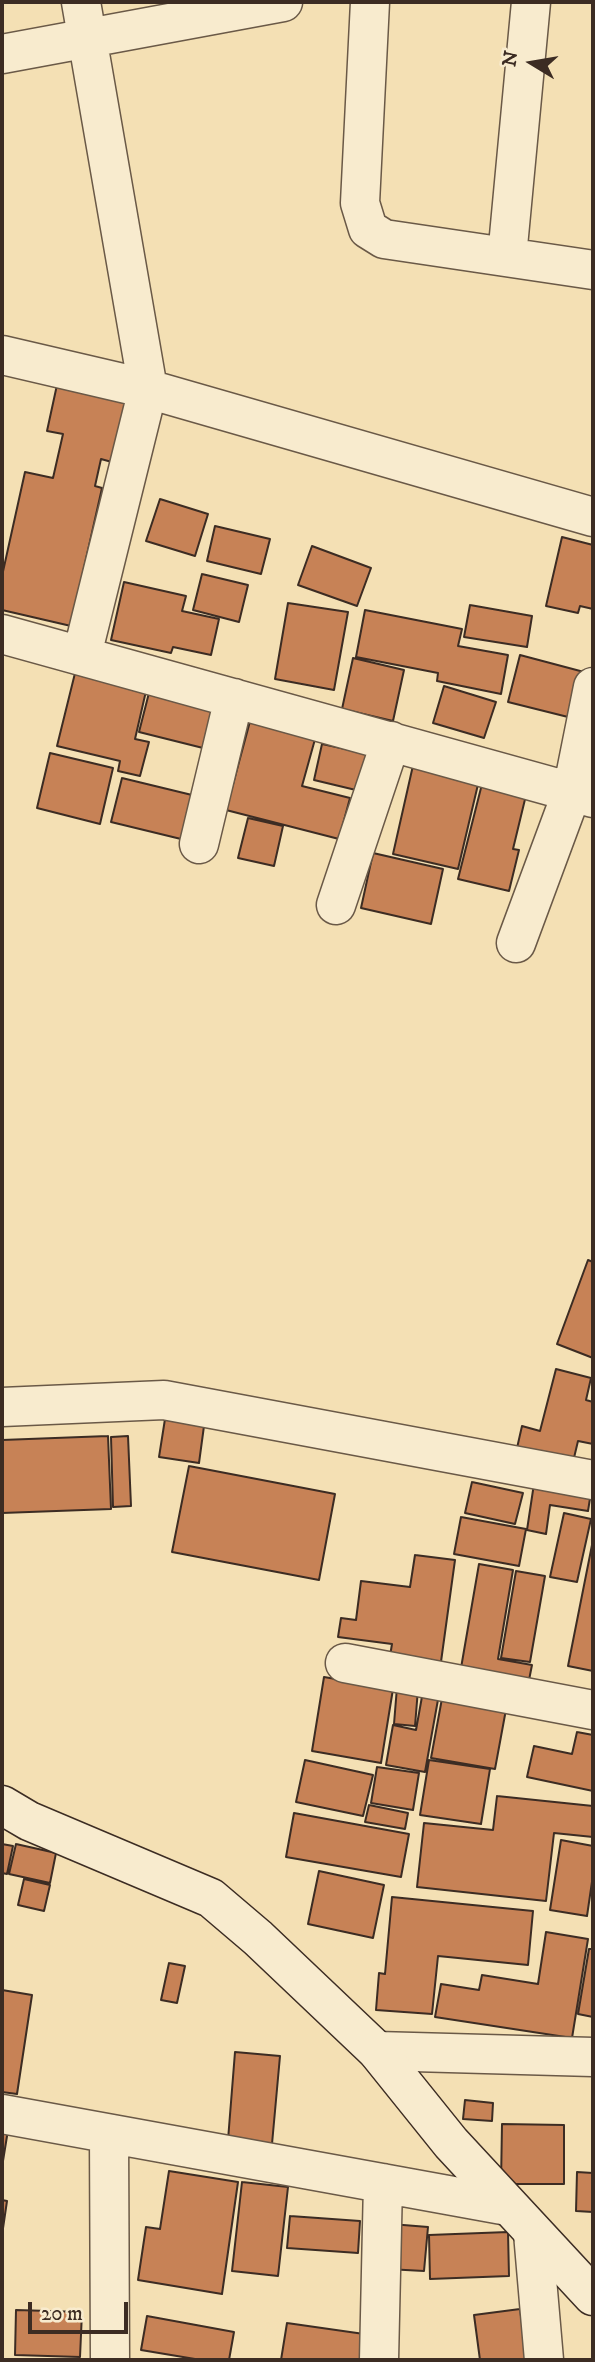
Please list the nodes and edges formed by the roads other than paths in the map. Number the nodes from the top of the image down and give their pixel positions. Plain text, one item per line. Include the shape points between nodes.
1 (283, 2) edge
2 (370, 2) edge
3 (531, 2) edge
4 (85, 20) edge
5 (2, 54) edge
6 (507, 257) junction
7 (593, 270) edge
8 (2, 355) edge
9 (148, 389) junction
10 (593, 517) edge
11 (2, 634) edge
12 (82, 655) junction
13 (593, 687) edge
14 (234, 698) junction
15 (391, 741) junction
16 (583, 795) edge
17 (199, 844) dead end
18 (336, 905) dead end
19 (516, 943) dead end
20 (2, 1407) edge
21 (593, 1480) edge
22 (345, 1663) dead end
23 (593, 1710) edge
24 (2, 1805) edge
25 (377, 2051) junction
26 (593, 2057) edge
27 (2, 2114) edge
28 (109, 2134) junction
29 (383, 2183) junction
30 (521, 2219) junction
31 (593, 2296) edge
32 (110, 2360) edge
33 (379, 2360) edge
34 (544, 2360) edge

1 - 4 street
2 - 6 street via 360,203 368,229 384,239
3 - 6 street
4 - 5 street
4 - 9 street
6 - 7 street
8 - 9 street
9 - 10 street
9 - 12 street
11 - 12 street
12 - 14 street
13 - 16 street
14 - 15 street
14 - 17 street
15 - 16 street
15 - 18 street
16 - 19 street
20 - 21 street via 164,1400
22 - 23 street
24 - 25 street via 29,1821 211,1898
25 - 26 street
25 - 30 street via 451,2143
27 - 28 street
28 - 29 street
28 - 32 street
29 - 30 street
29 - 33 street
30 - 31 street
30 - 34 street

